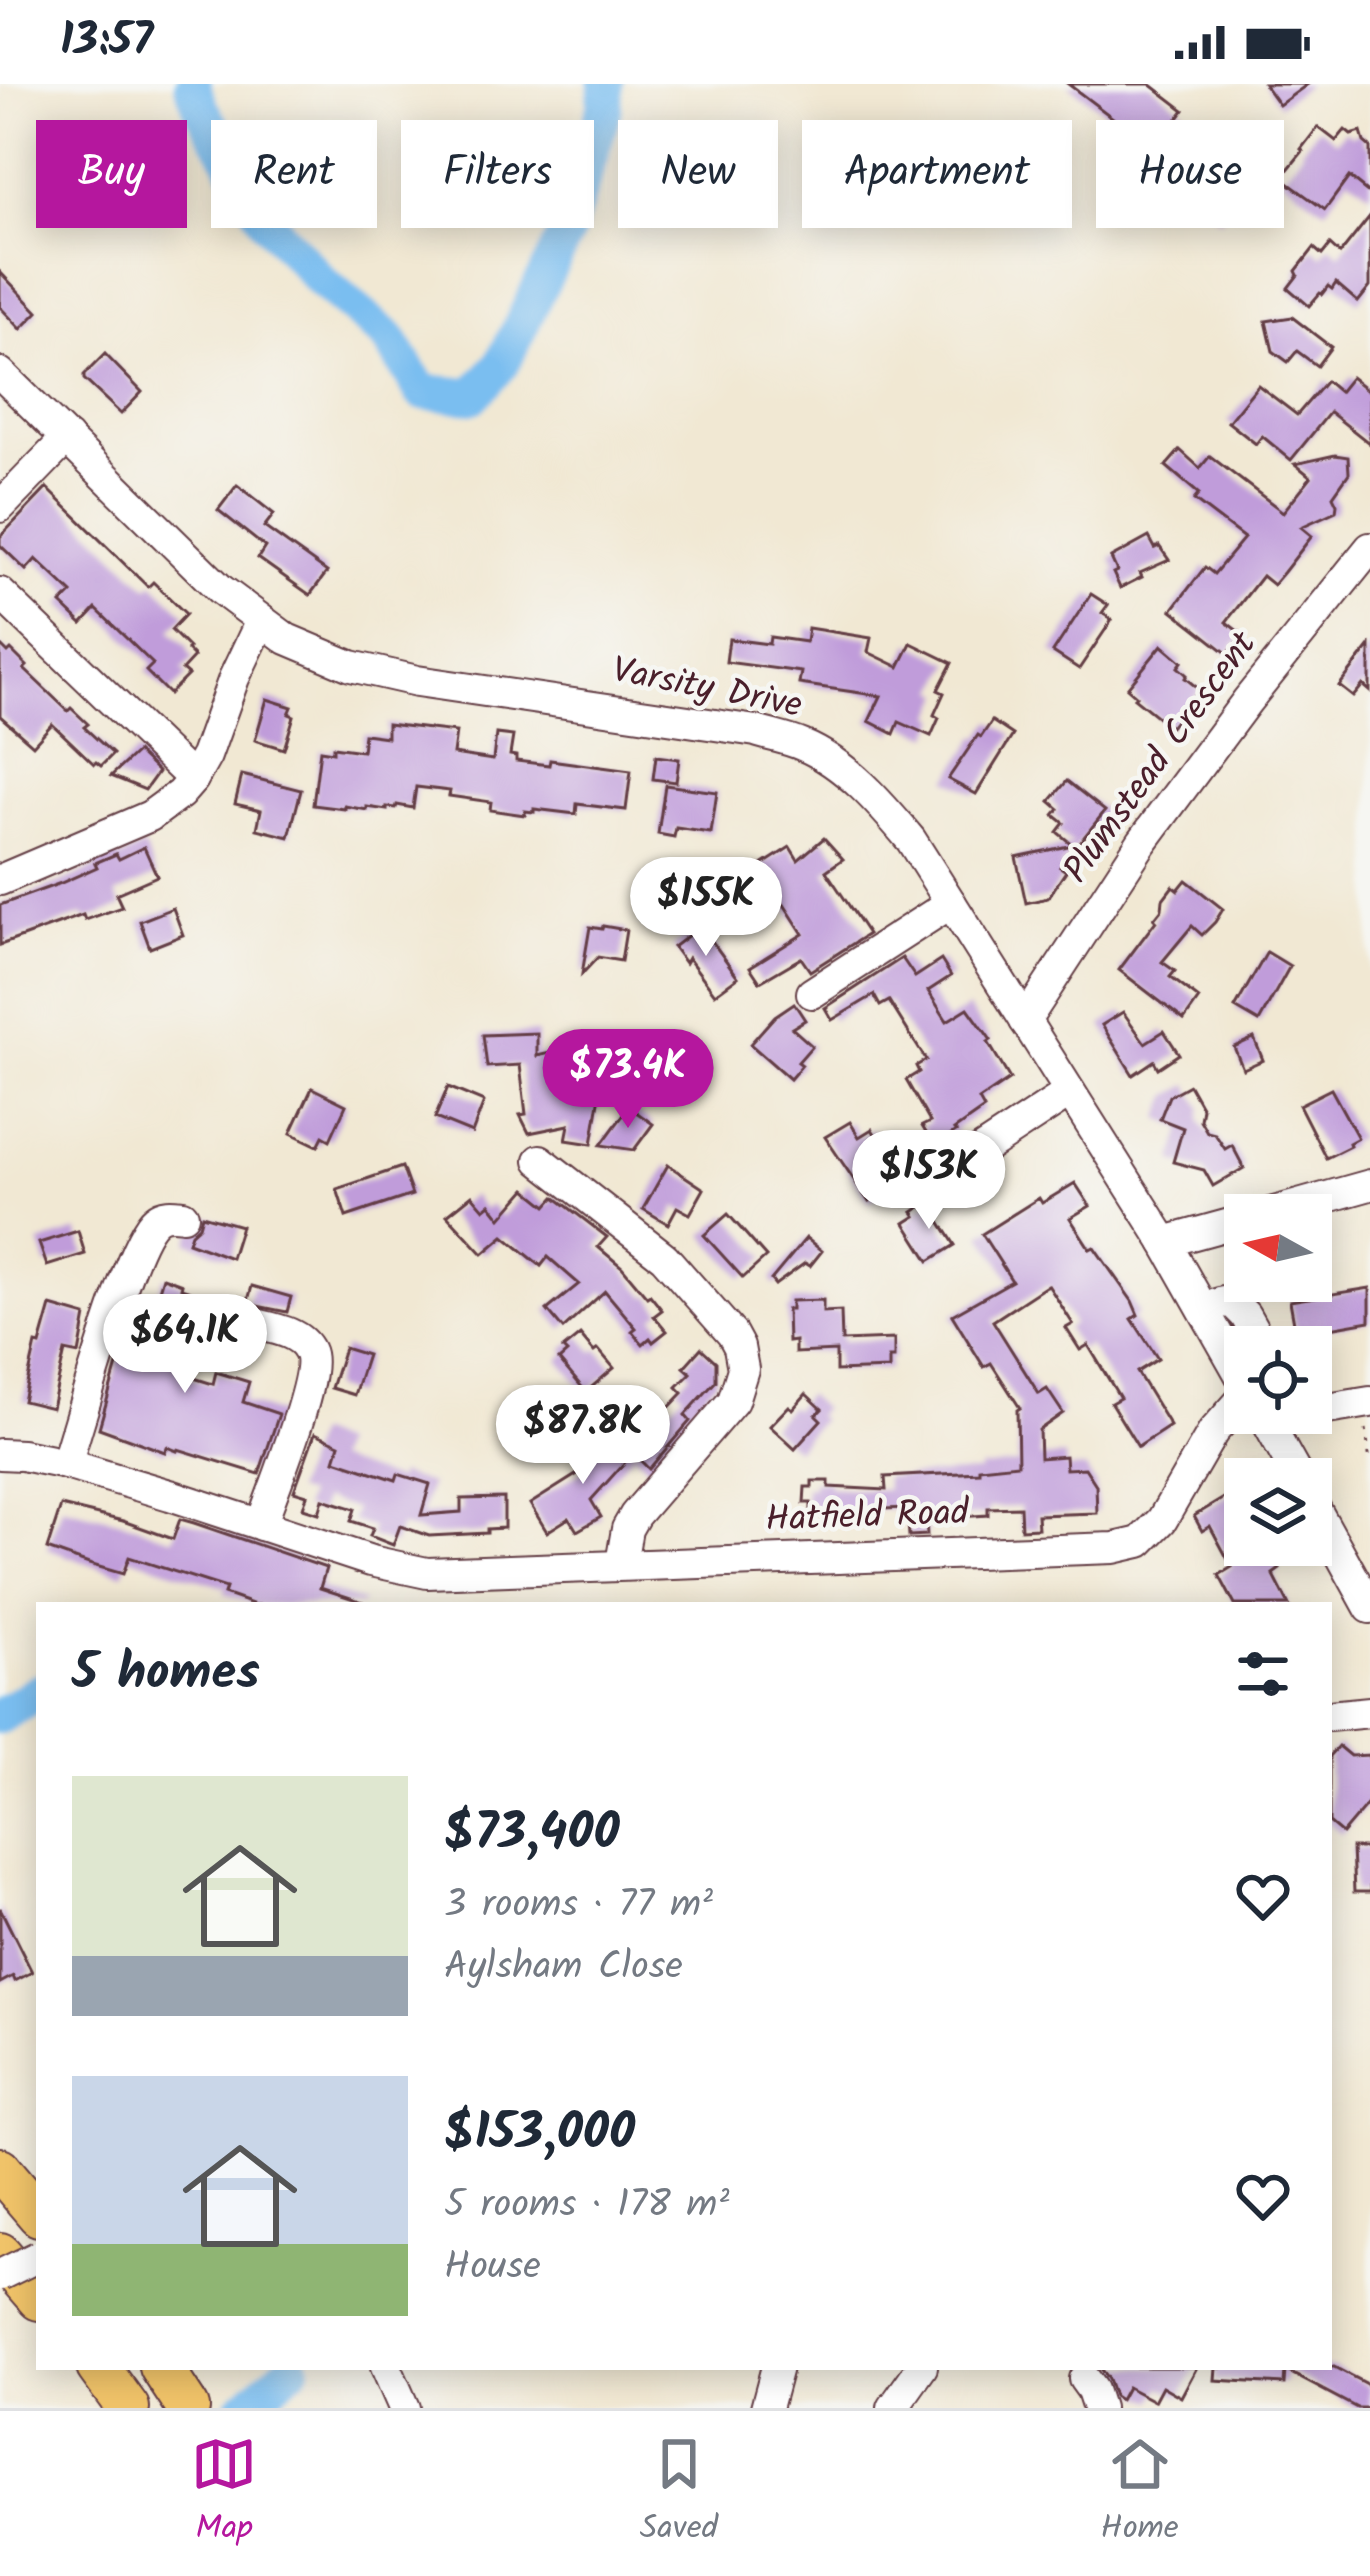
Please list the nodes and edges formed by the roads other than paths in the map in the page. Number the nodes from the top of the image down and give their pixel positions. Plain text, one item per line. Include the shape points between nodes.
1 (0, 373) edge
2 (67, 438) junction
3 (0, 507) edge
4 (1370, 548) edge
5 (0, 592) edge
6 (261, 620) junction
7 (193, 779) junction
8 (0, 880) edge
9 (951, 903) junction
10 (812, 993) dead end
11 (1024, 1022) junction
12 (1070, 1092) junction
13 (539, 1160) dead end
14 (932, 1183) dead end
15 (1370, 1185) edge
16 (1332, 1196) edge
17 (183, 1215) dead end
18 (1224, 1226) edge
19 (1165, 1242) junction
20 (1203, 1308) junction
21 (251, 1323) dead end
22 (1252, 1326) edge
23 (1224, 1346) edge
24 (1367, 1402) edge
25 (1332, 1408) edge
26 (1224, 1420) edge
27 (0, 1454) edge
28 (66, 1464) junction
29 (261, 1525) junction
30 (1332, 1539) edge
31 (621, 1564) junction
32 (1370, 1608) edge
33 (1370, 1712) edge
34 (1332, 1716) edge
35 (0, 2169) edge
36 (36, 2211) edge
37 (0, 2254) edge
38 (36, 2257) edge
39 (0, 2275) edge
40 (36, 2296) edge
41 (100, 2370) edge
42 (387, 2370) edge
43 (776, 2370) edge
44 (920, 2370) edge
45 (1084, 2378) dead end
46 (128, 2408) edge
47 (404, 2408) edge
48 (766, 2408) edge
49 (893, 2408) edge
50 (1098, 2408) edge

1 - 2 street, Varsity Drive
2 - 3 street
2 - 6 street, Varsity Drive
4 - 11 street, Plumstead Crescent via 1142,842
5 - 7 street
6 - 7 street
6 - 9 street, Varsity Drive via 351,667 731,726 802,745 890,814
7 - 8 street via 151,816
9 - 10 street
9 - 11 street, Varsity Drive
11 - 12 street, Varsity Drive
12 - 14 street
12 - 19 street, Varsity Drive
13 - 31 street via 678,1270 742,1357 733,1401 635,1515
15 - 16 street
17 - 28 street via 155,1219 140,1243
18 - 19 street
19 - 20 street, Varsity Drive
20 - 22 street via 1233,1303
20 - 23 street, Varsity Drive
21 - 29 street via 284,1331 312,1355
24 - 25 street
26 - 31 street, Hatfield Road via 1162,1520 1130,1546
27 - 28 street, Hatfield Road
28 - 29 street, Hatfield Road
29 - 31 street, Hatfield Road via 427,1573
30 - 32 street
33 - 34 street
35 - 36 highway
37 - 40 highway
38 - 39 street, bridge
41 - 46 highway
42 - 47 street
43 - 48 street
44 - 49 street
45 - 50 street

